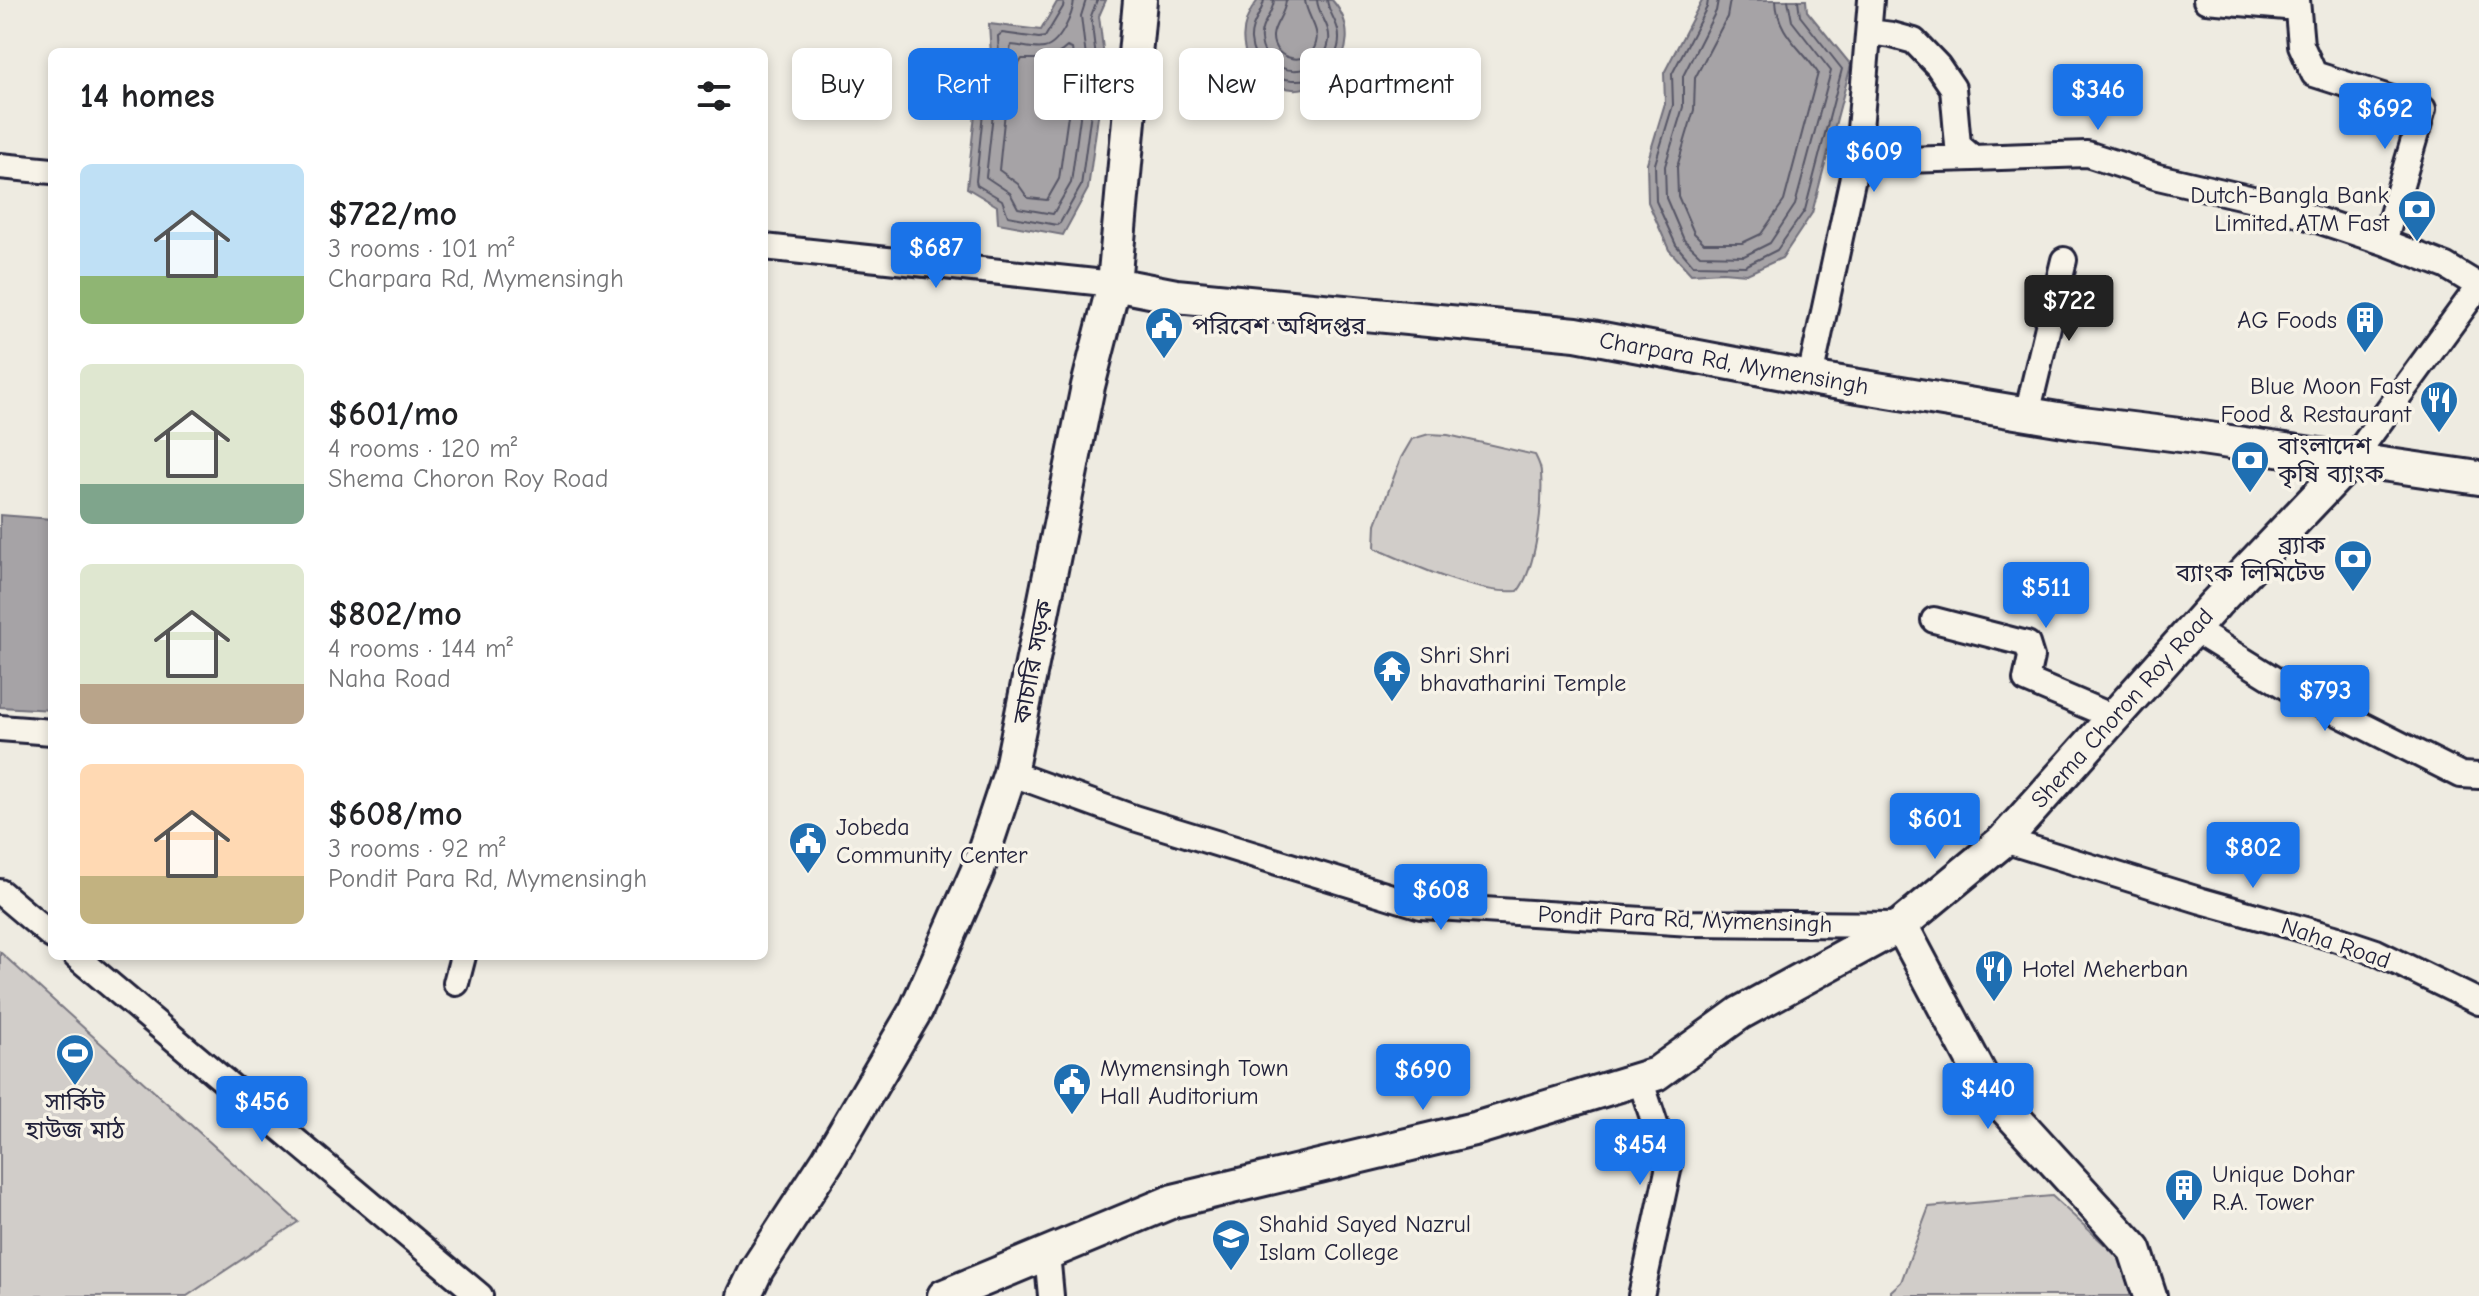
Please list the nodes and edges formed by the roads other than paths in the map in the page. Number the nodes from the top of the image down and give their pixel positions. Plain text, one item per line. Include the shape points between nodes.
1 (1140, 0) edge
2 (1871, 0) edge
3 (2206, 0) edge
4 (2297, 4) edge
5 (1869, 32) junction
6 (1858, 153) junction
7 (1973, 158) junction
8 (0, 166) edge
9 (48, 171) edge
10 (2384, 242) junction
11 (768, 247) edge
12 (2064, 260) dead end
13 (1114, 284) junction
14 (2479, 286) edge
15 (1810, 378) junction
16 (2027, 414) junction
17 (2352, 460) junction
18 (2479, 478) edge
19 (1934, 620) dead end
20 (2193, 629) junction
21 (2113, 717) junction
22 (0, 728) edge
23 (48, 732) edge
24 (1010, 773) junction
25 (2479, 776) edge
26 (2004, 840) junction
27 (0, 892) edge
28 (1901, 925) junction
29 (48, 933) edge
30 (81, 960) edge
31 (462, 960) edge
32 (456, 983) dead end
33 (2479, 1002) edge
34 (1640, 1079) junction
35 (1047, 1253) junction
36 (752, 1287) edge
37 (953, 1294) edge
38 (480, 1296) edge
39 (1051, 1296) edge
40 (1641, 1296) edge
41 (2150, 1296) edge

1 - 13 main road, কাচারি সড়ক
2 - 5 street
3 - 4 street
4 - 10 street via 2301,45 2314,74 2423,109
5 - 6 street
5 - 7 street via 1914,41 1938,66 1953,88 1958,145
6 - 7 street via 1904,160
6 - 15 street
7 - 10 street via 2087,154 2257,200
8 - 9 street
10 - 14 street via 2446,266
11 - 13 street
12 - 16 street
13 - 15 main road, Charpara Rd, Mymensingh via 1176,296 1576,334
13 - 24 main road, কাচারি সড়ক via 1088,386
14 - 17 street
15 - 16 main road, Charpara Rd, Mymensingh
16 - 17 main road, Charpara Rd, Mymensingh
17 - 18 main road, Charpara Rd, Mymensingh
17 - 20 main road, Shema Choron Roy Road
19 - 21 street via 2027,644 2031,657 2026,680
20 - 21 main road, Shema Choron Roy Road
20 - 25 street via 2288,688 2461,775
21 - 26 main road, Shema Choron Roy Road
22 - 23 street
24 - 28 street, Pondit Para Rd, Mymensingh via 1134,818 1421,906 1691,923
24 - 36 main road, কাচারি সড়ক via 977,872 916,1010
26 - 28 main road, Shema Choron Roy Road
26 - 33 street, Naha Road via 2376,952
27 - 29 street
28 - 34 main road, Shema Choron Roy Road via 1740,1013 1656,1074
28 - 41 main road via 1988,1089 2135,1250
30 - 38 street
31 - 32 street
34 - 35 main road, Shema Choron Roy Road via 1478,1128 1173,1201
34 - 40 street via 1669,1166
35 - 37 main road, Shema Choron Roy Road
35 - 39 street

